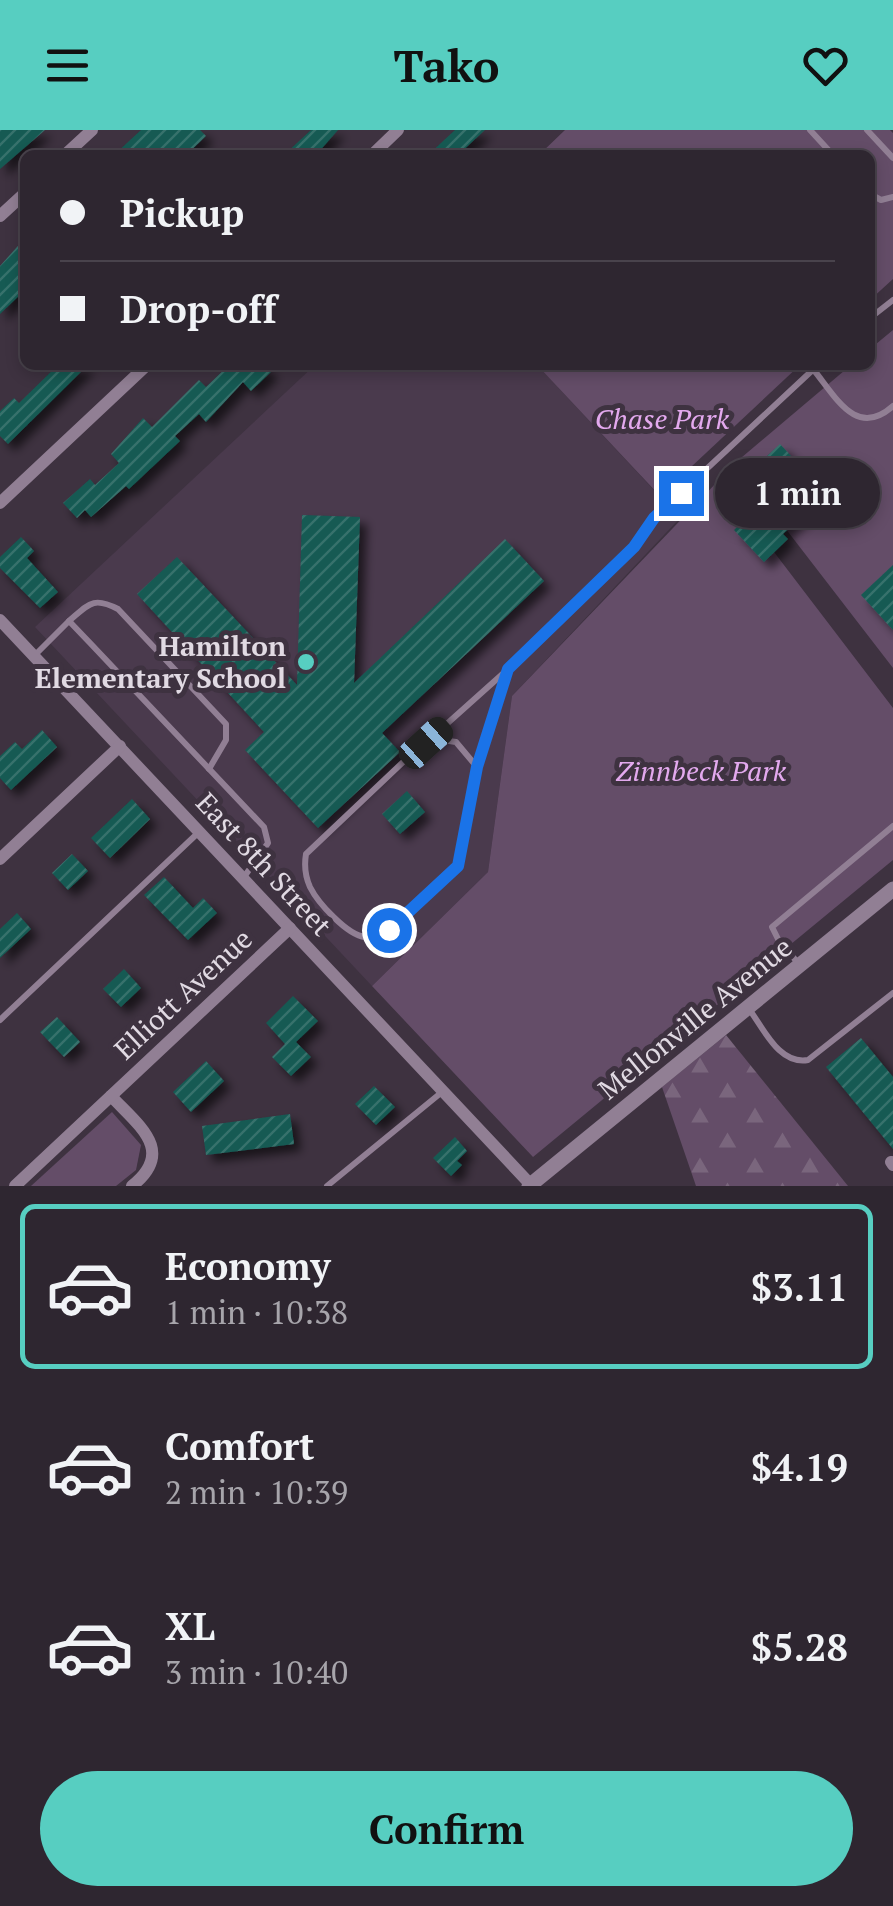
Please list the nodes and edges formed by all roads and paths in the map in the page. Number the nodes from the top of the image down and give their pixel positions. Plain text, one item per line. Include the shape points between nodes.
1 (92, 130) edge
2 (398, 130) edge
3 (810, 130) edge
4 (867, 130) edge
5 (70, 150) edge
6 (377, 150) edge
7 (829, 150) edge
8 (893, 158) edge
9 (20, 197) edge
10 (0, 216) edge
11 (143, 370) edge
12 (812, 370) edge
13 (817, 370) edge
14 (893, 406) edge
15 (0, 503) edge
16 (0, 620) edge
17 (69, 622) junction
18 (34, 656) junction
19 (508, 669) junction
20 (426, 743) junction
21 (120, 746) junction
22 (477, 767) junction
23 (209, 769) junction
24 (893, 826) edge
25 (199, 831) junction
26 (0, 859) edge
27 (243, 878) junction
28 (893, 889) edge
29 (290, 928) junction
30 (800, 965) junction
31 (893, 992) edge
32 (748, 1008) junction
33 (0, 1020) edge
34 (443, 1091) junction
35 (111, 1096) junction
36 (15, 1186) edge
37 (132, 1186) edge
38 (327, 1186) edge
39 (531, 1186) edge

1 - 5 street
2 - 6 street
3 - 7 lane
4 - 8 lane
9 - 10 street
11 - 15 street
12 - 19 lane via 654,518 634,547
13 - 14 lane via 862,420
16 - 18 street, East 8th Street
17 - 18 lane
17 - 23 lane
17 - 23 lane via 91,603 118,609 226,724 226,740
18 - 21 street, East 8th Street
19 - 20 lane
19 - 22 lane
20 - 22 lane via 456,742
20 - 22 lane via 306,854 315,894 361,937 389,930 458,866
21 - 25 street, East 8th Street
21 - 26 street
23 - 27 lane via 264,827 268,843
24 - 30 lane via 772,926
25 - 27 street, East 8th Street
25 - 33 lane
27 - 29 street, East 8th Street
28 - 30 street, Mellonville Avenue
29 - 34 street, East 8th Street
29 - 35 street, Elliott Avenue
30 - 32 street, Mellonville Avenue
31 - 32 lane via 799,1062 786,1058
32 - 39 street, Mellonville Avenue
34 - 38 lane
34 - 39 street, East 8th Street
35 - 36 street, Elliott Avenue
35 - 37 street, Elliott Avenue via 154,1152

